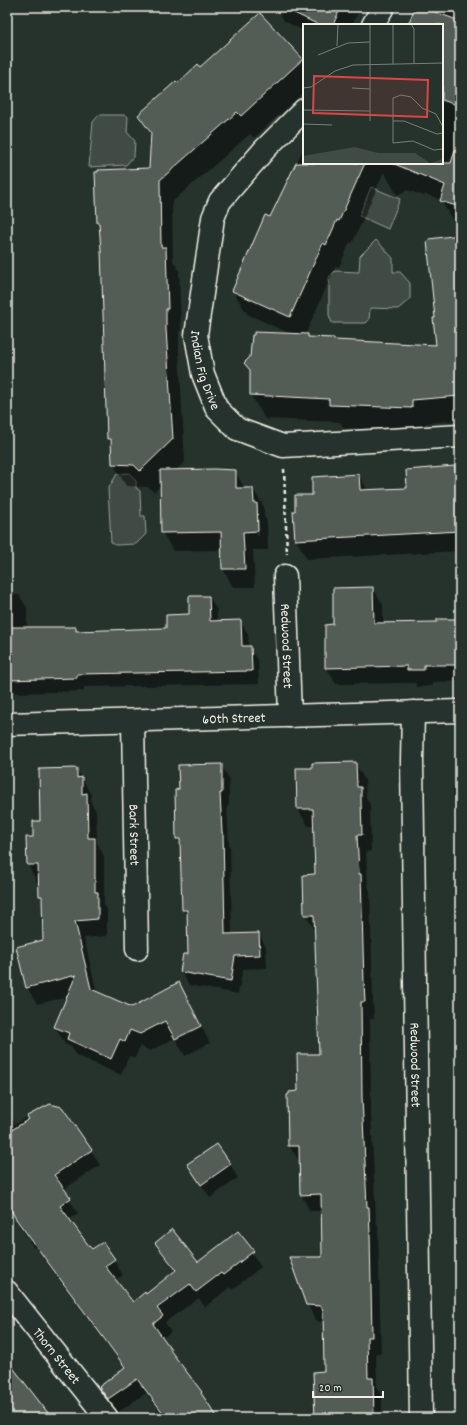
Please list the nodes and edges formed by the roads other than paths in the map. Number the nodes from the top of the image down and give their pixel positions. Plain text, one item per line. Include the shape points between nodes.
1 (382, 7) edge
2 (374, 24) edge
3 (303, 111) edge
4 (460, 436) edge
5 (285, 576) road end
6 (460, 711) edge
7 (413, 712) junction
8 (290, 716) junction
9 (134, 721) junction
10 (7, 724) edge
11 (137, 950) dead end
12 (7, 1292) edge
13 (107, 1418) edge
14 (421, 1418) edge

1 - 2 street
3 - 4 street, Indian Fig Drive via 265,149 220,201 213,218 196,335 202,374 217,409 237,429 284,446
5 - 8 street, Redwood Street
6 - 7 street, 60th Street
7 - 8 street, 60th Street
7 - 14 street, Redwood Street
8 - 9 street, 60th Street
9 - 10 street, 60th Street
9 - 11 street, Bark Street
12 - 13 street, Thorn Street

